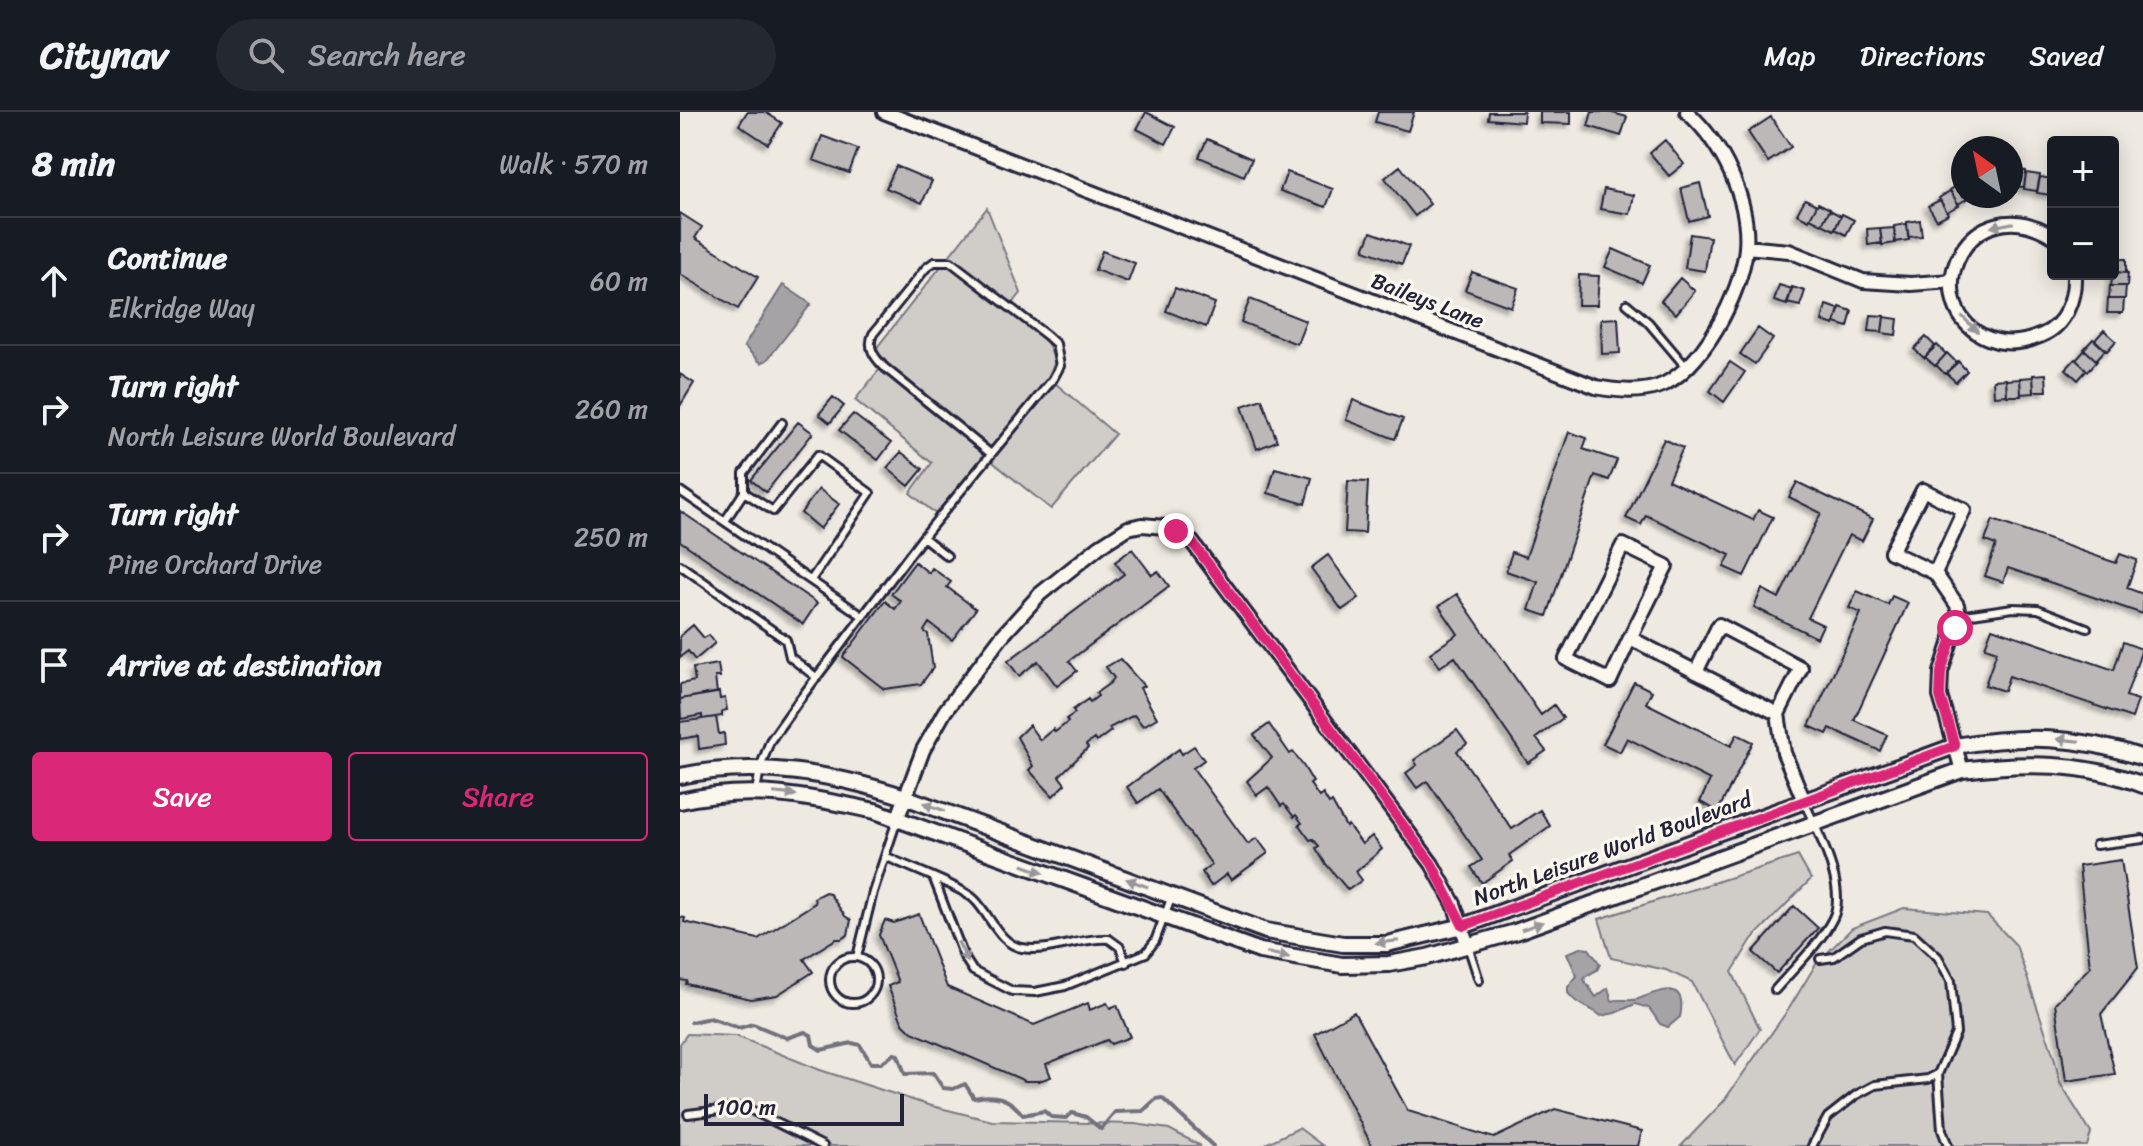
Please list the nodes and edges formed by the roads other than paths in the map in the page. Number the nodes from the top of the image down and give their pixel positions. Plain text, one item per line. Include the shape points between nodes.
1 (884, 112) edge
2 (1687, 112) edge
3 (2047, 233) edge
4 (1746, 247) junction
5 (2074, 280) edge
6 (1951, 281) junction
7 (1627, 304) dead end
8 (1687, 368) junction
9 (782, 423) dead end
10 (991, 454) junction
11 (680, 491) edge
12 (744, 492) junction
13 (725, 521) junction
14 (923, 537) junction
15 (947, 556) dead end
16 (680, 565) edge
17 (1935, 573) junction
18 (811, 580) junction
19 (861, 615) junction
20 (1958, 616) junction
21 (2087, 628) dead end
22 (1630, 638) junction
23 (1696, 672) junction
24 (816, 677) junction
25 (1778, 714) junction
26 (1955, 746) junction
27 (2143, 758) edge
28 (760, 768) junction
29 (1962, 770) junction
30 (680, 776) edge
31 (2143, 785) edge
32 (756, 792) junction
33 (905, 797) junction
34 (680, 801) edge
35 (1804, 801) junction
36 (897, 820) junction
37 (1814, 824) junction
38 (2143, 839) edge
39 (2096, 845) dead end
40 (885, 856) junction
41 (934, 879) junction
42 (1172, 896) junction
43 (1165, 916) junction
44 (1463, 926) junction
45 (1468, 946) junction
46 (857, 957) junction
47 (1820, 959) dead end
48 (1126, 963) junction
49 (1479, 980) dead end
50 (1775, 990) dead end
51 (1938, 1074) junction
52 (688, 1114) dead end
53 (823, 1146) edge
54 (1812, 1146) edge
55 (1948, 1146) edge

1 - 8 street, Baileys Lane via 1596,387 1621,392 1657,387
2 - 4 street, Baileys Lane via 1701,124 1733,176
3 -> 6 street via 2029,223 2008,221 1975,234 1959,253
4 - 6 street via 1789,251 1863,281
4 - 8 street, Baileys Lane via 1736,290
6 -> 5 street via 1961,316 1976,332 1995,342 2024,343 2050,331 2069,308
7 - 8 lane
9 - 12 lane via 744,473
10 - 10 lane via 1053,379 1060,357 1046,335 951,262 934,262 873,334 872,351 884,367
10 - 14 lane
11 - 13 lane
12 - 13 lane
12 - 18 lane via 773,511 818,455 870,493
13 - 18 lane
14 - 15 lane
14 - 19 lane
16 - 24 lane via 786,640 790,657
17 - 17 street via 1891,552 1923,490 1964,510
17 - 20 street via 1957,605
18 - 19 lane
19 - 24 lane
20 - 21 lane via 2038,609
20 - 26 street via 1941,672 1940,696
22 - 22 street via 1666,566 1623,545 1566,659 1610,681
22 - 23 street
23 - 25 street
23 - 25 street via 1719,625 1801,668
24 - 28 lane via 770,741
25 - 35 street via 1784,753
27 -> 26 street, North Leisure World Boulevard via 2059,739
26 - 29 street
26 - 35 street, North Leisure World Boulevard
28 - 30 street, North Leisure World Boulevard
28 - 32 lane
28 - 33 street, North Leisure World Boulevard via 820,774
29 - 31 street, North Leisure World Boulevard via 2035,764 2086,769
29 - 37 street, North Leisure World Boulevard
32 - 34 street, North Leisure World Boulevard
32 -> 36 street, North Leisure World Boulevard via 818,798
33 - 36 street
42 -> 33 street, North Leisure World Boulevard
33 - 44 street via 945,711 1040,594 1128,528 1165,527 1192,542 1208,562 1432,864
35 - 37 lane
35 - 44 street, North Leisure World Boulevard
36 - 40 lane
36 -> 43 street, North Leisure World Boulevard
45 -> 37 street, North Leisure World Boulevard
37 - 50 lane via 1836,883 1834,916
38 - 39 lane
40 - 41 lane
40 - 46 lane
41 - 48 lane via 975,899 1016,946 1109,939 1120,947
41 -> 48 lane via 969,964 1012,991 1065,986
42 - 43 lane
44 -> 42 street, North Leisure World Boulevard via 1387,944 1343,944 1266,931
43 -> 45 street, North Leisure World Boulevard via 1260,951 1342,965 1389,964
43 - 48 lane via 1146,953
44 - 45 street
45 - 49 lane
46 - 46 lane via 841,960 829,980 835,995 848,1003 863,1002 876,984 874,970
47 - 51 lane via 1885,931 1914,935 1938,957 1951,981 1956,1033
51 - 54 lane via 1875,1085 1856,1095 1828,1117
51 - 55 lane
52 - 53 lane via 745,1107

